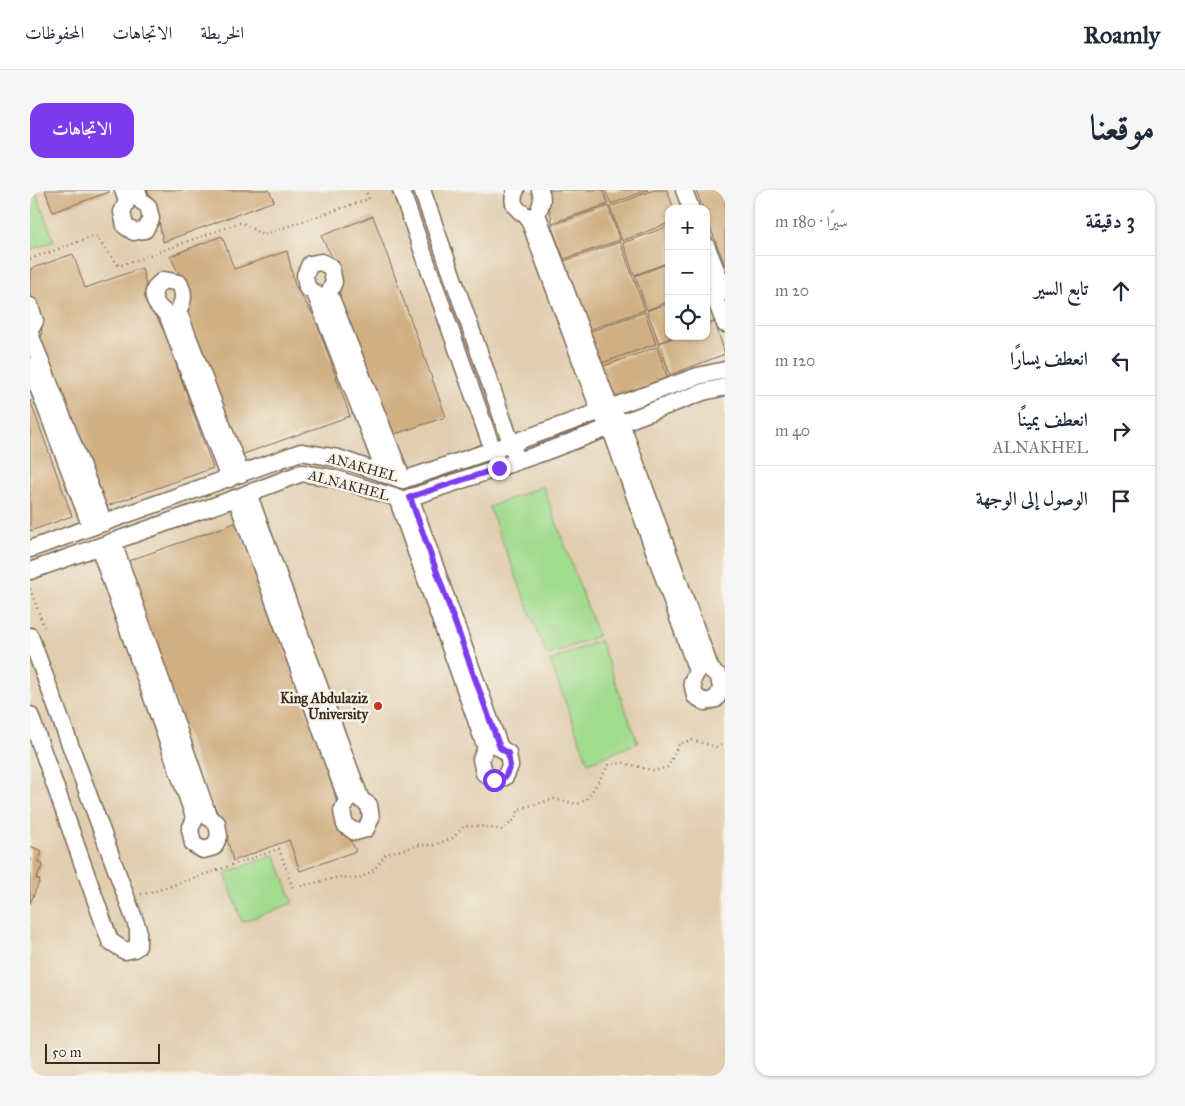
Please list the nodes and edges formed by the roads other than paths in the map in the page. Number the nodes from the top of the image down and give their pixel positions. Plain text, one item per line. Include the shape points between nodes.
1 (123, 190) edge
2 (137, 190) edge
3 (401, 190) edge
4 (422, 190) edge
5 (516, 190) edge
6 (540, 190) edge
7 (673, 190) edge
8 (684, 190) edge
9 (679, 205) edge
10 (690, 205) edge
11 (708, 250) edge
12 (710, 286) edge
13 (725, 292) edge
14 (30, 306) edge
15 (725, 324) edge
16 (30, 332) edge
17 (30, 366) edge
18 (725, 370) edge
19 (725, 387) edge
20 (605, 410) junction
21 (616, 425) junction
22 (512, 443) junction
23 (493, 450) junction
24 (517, 461) junction
25 (499, 468) junction
26 (386, 475) junction
27 (235, 476) junction
28 (403, 480) junction
29 (242, 496) junction
30 (404, 497) junction
31 (98, 525) junction
32 (106, 545) junction
33 (30, 549) edge
34 (30, 571) edge
35 (30, 636) edge
36 (30, 715) edge
37 (36, 750) edge

1 - 2 street via 127,201 122,212 124,226 134,232 145,230 151,219 148,206 141,201
3 - 23 street
4 - 22 street
5 - 20 street via 513,203 528,217
6 - 20 street via 542,203 538,214
7 - 9 street
8 - 10 street
11 - 13 street
12 - 15 street
14 - 16 street via 35,321
16 - 31 street
17 - 31 street
18 - 20 street, ANAKHEL via 698,376
19 - 21 street via 703,392
20 - 21 street
20 - 22 street, ANAKHEL
21 - 21 street via 697,671 692,682 695,696 705,702 716,700 721,689 719,676 711,670
21 - 24 street
22 - 23 street, ANAKHEL
22 - 24 street
23 - 25 street
23 - 28 street, ANAKHEL
24 - 25 street
25 - 30 street
26 - 27 street, ANAKHEL via 338,458 301,452
26 - 28 street, ANAKHEL
26 - 28 street via 315,293 307,288 305,275 310,264 321,262 331,268 334,282 329,292
27 - 27 street via 178,312 183,292 179,283 164,280 157,284 154,300 167,314
27 - 31 street, ANAKHEL
29 - 29 street via 347,800 342,811 345,825 355,832 366,829 371,818 369,805 361,800
29 - 30 street, ALNAKHEL via 302,472
29 - 32 street, ALNAKHEL
30 - 30 street via 486,748 481,759 484,773 494,780 505,777 510,766 508,753 500,748
31 - 33 street, ANAKHEL
32 - 32 street via 195,818 190,829 193,844 203,850 214,847 219,836 217,823 209,818
32 - 34 street, ALNAKHEL
35 - 37 street via 138,929 138,946 134,949 125,951 110,941
36 - 37 street

